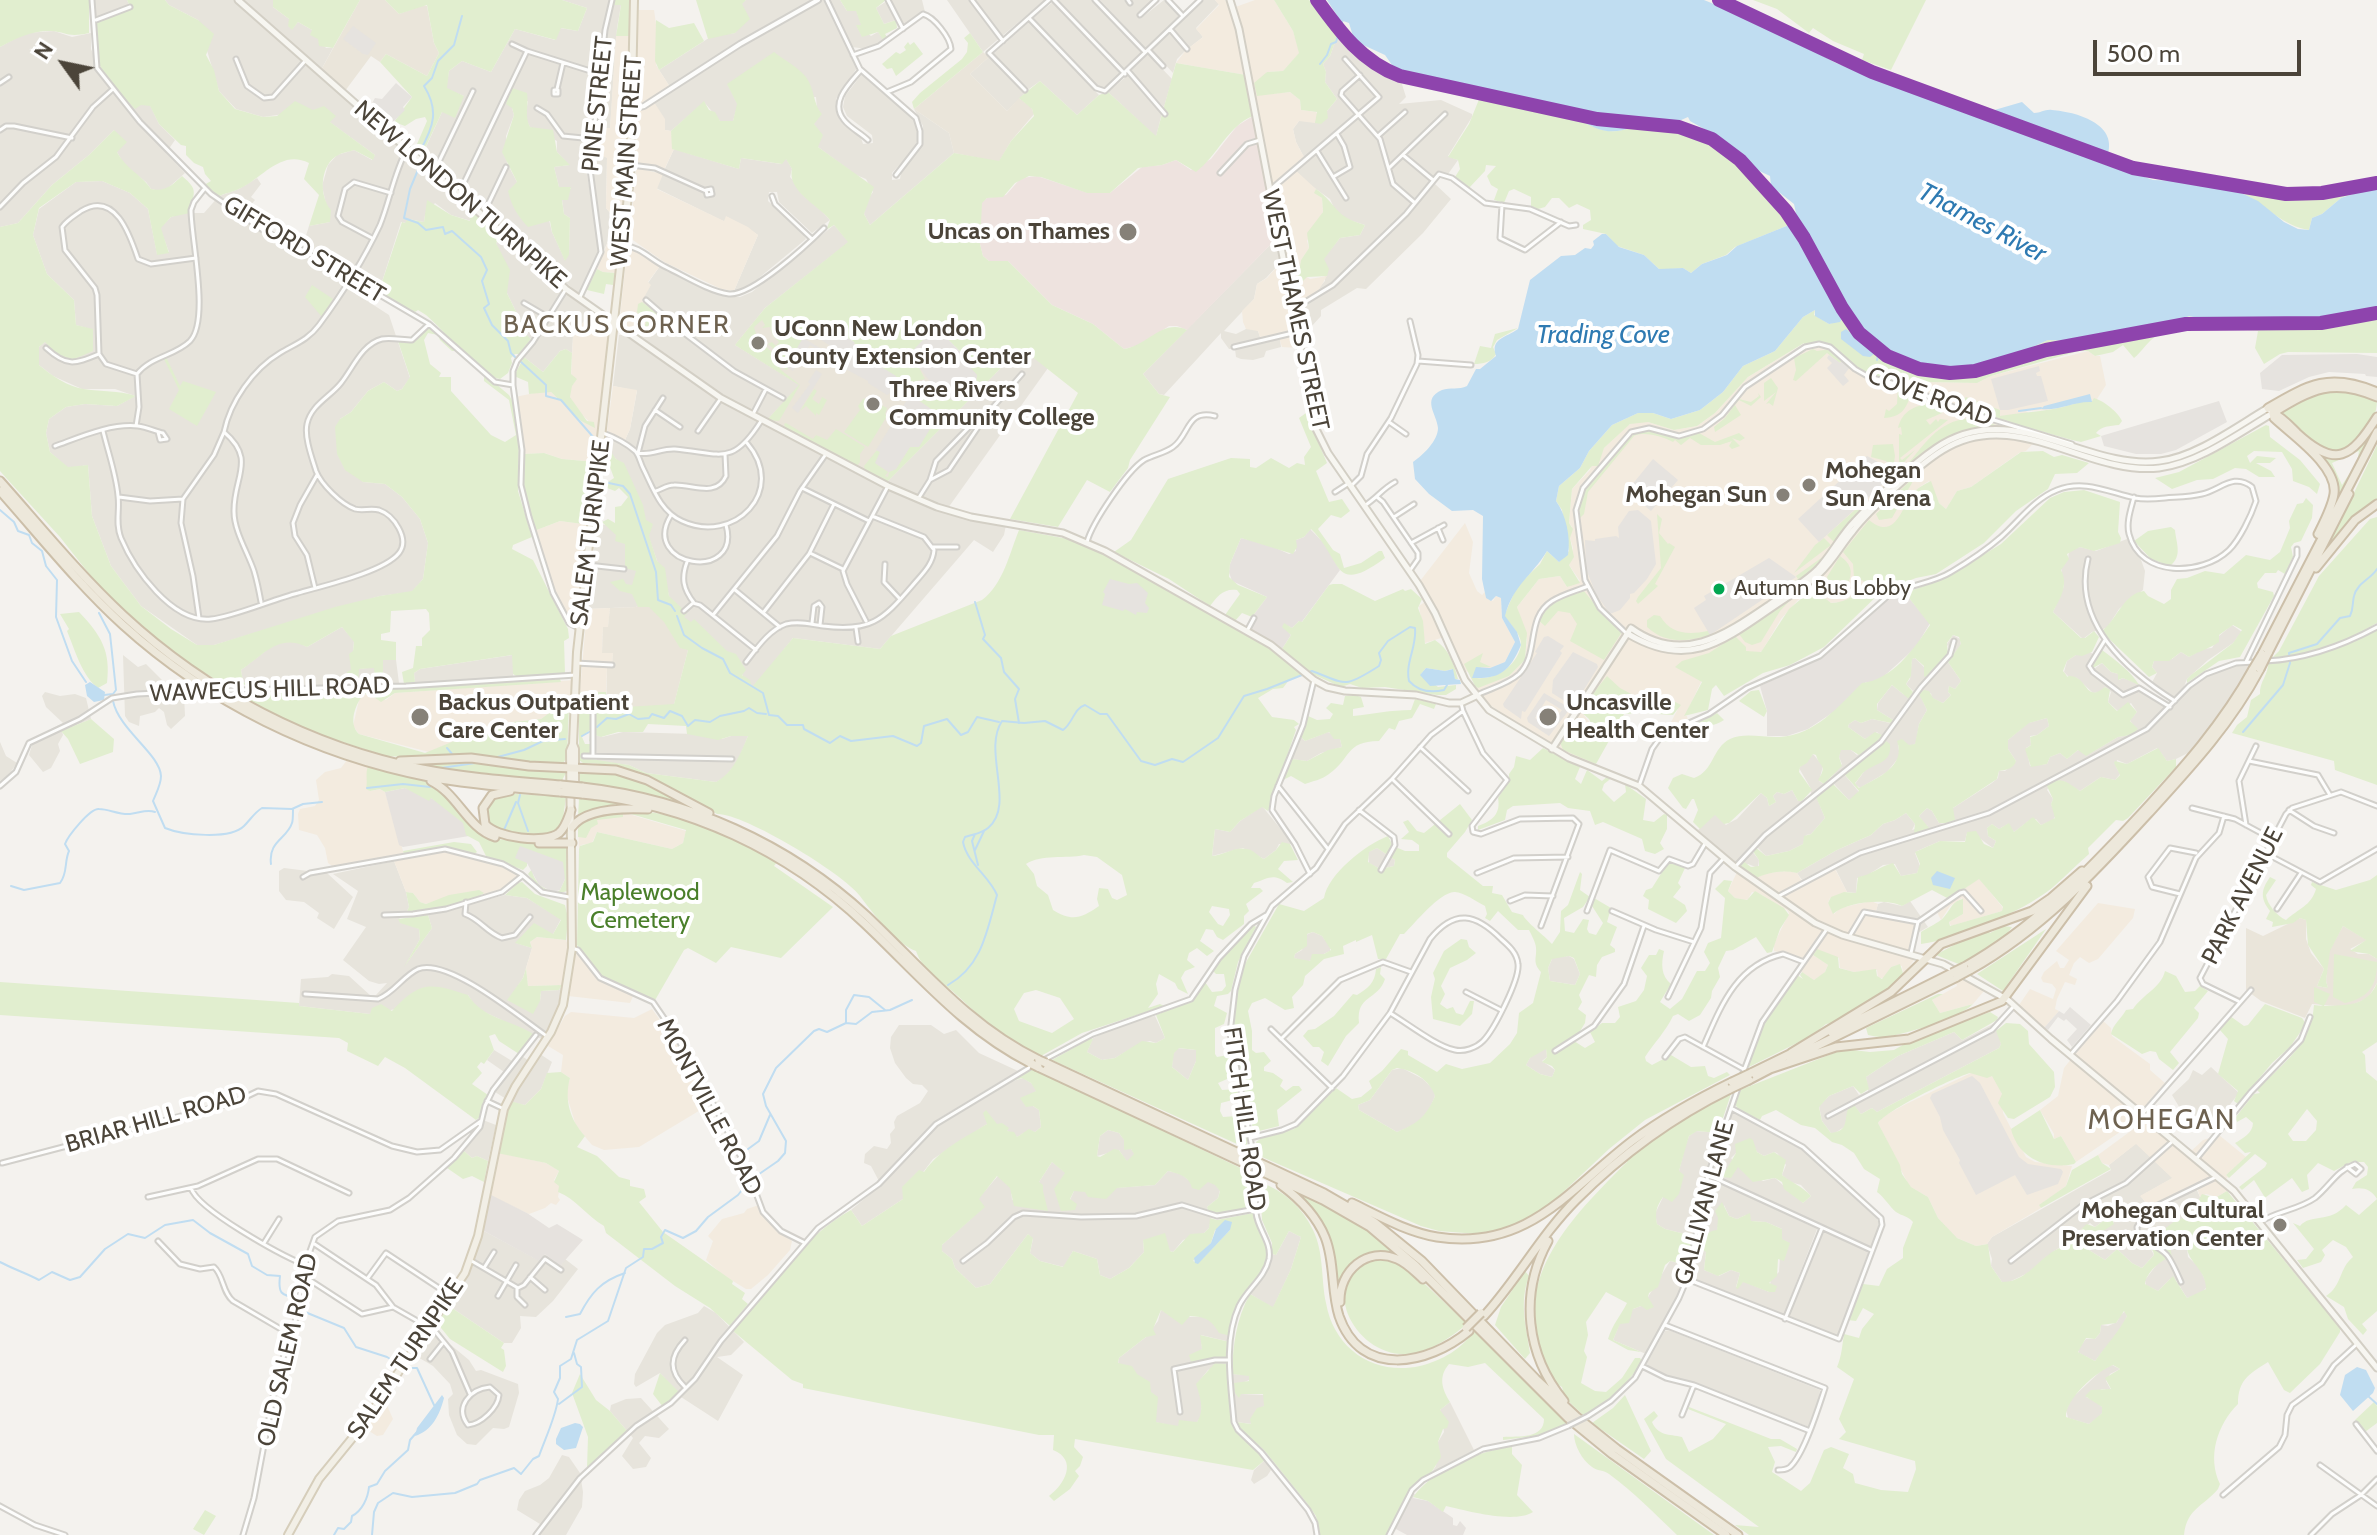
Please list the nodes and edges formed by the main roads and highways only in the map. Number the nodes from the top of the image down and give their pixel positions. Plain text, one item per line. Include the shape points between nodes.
1 (238, 0) edge
2 (634, 0) edge
3 (1230, 0) edge
4 (614, 323) junction
5 (2377, 394) edge
6 (2270, 410) junction
7 (2377, 417) edge
8 (2377, 432) edge
9 (2377, 439) edge
10 (0, 481) edge
11 (0, 491) edge
12 (2377, 504) edge
13 (1870, 510) junction
14 (2307, 565) junction
15 (2299, 593) junction
16 (2265, 654) junction
17 (1476, 696) junction
18 (1552, 749) junction
19 (374, 757) junction
20 (572, 767) junction
21 (418, 775) junction
22 (561, 788) junction
23 (536, 790) junction
24 (582, 790) junction
25 (572, 806) junction
26 (674, 813) junction
27 (730, 826) junction
28 (572, 827) junction
29 (572, 843) junction
30 (2104, 858) junction
31 (1927, 958) junction
32 (1954, 975) junction
33 (2004, 999) junction
34 (1791, 1053) junction
35 (1039, 1064) junction
36 (1770, 1069) junction
37 (1748, 1074) junction
38 (1731, 1086) junction
39 (1597, 1171) junction
40 (1267, 1174) junction
41 (1324, 1193) junction
42 (1579, 1198) junction
43 (1449, 1299) junction
44 (1483, 1315) junction
45 (1467, 1330) junction
46 (2377, 1368) edge
47 (1575, 1416) junction
48 (288, 1535) edge
49 (1726, 1535) edge
50 (1738, 1535) edge

1 - 4 main road, NEW LONDON TURNPIKE via 566,289
2 - 4 main road, WEST MAIN STREET via 631,165
3 - 17 main road, WEST THAMES STREET via 1314,424 1435,613
4 - 17 main road, NEW LONDON TURNPIKE via 721,398 888,486 959,514 1088,540 1247,631 1327,687 1443,702 1461,703
4 - 20 main road, SALEM TURNPIKE via 576,663
5 - 6 highway via 2325,387
6 - 7 highway via 2316,450 2334,455 2355,448
6 - 13 main road via 2167,460 2138,462 2015,431 1966,433 1932,451
6 - 13 main road via 2194,458 2158,468 2127,466 2015,436 1973,437 1933,456
6 - 14 highway via 2325,466 2334,483 2333,499
8 - 14 highway
9 - 15 highway
10 - 19 highway via 100,593 175,659 265,714
11 - 21 highway via 108,610 190,677 299,737
12 - 15 highway via 2355,520
13 - 18 main road via 1817,576 1721,641 1673,651 1652,646 1630,631
14 - 16 highway
15 - 16 highway
16 - 30 highway, bridge via 2238,707 2208,747
17 - 18 main road, WEST THAMES STREET via 1496,716
18 - 31 main road, WEST THAMES STREET via 1639,786 1735,867 1827,929
19 - 20 highway
19 - 22 highway via 450,774
20 - 25 main road, SALEM TURNPIKE
20 - 27 highway via 641,777
21 - 23 highway
21 - 29 highway via 446,790 490,836
22 - 23 highway
22 - 24 highway, bridge
23 - 25 highway via 490,796 482,810 487,827 500,835 549,838 563,829
24 - 26 highway
24 - 27 highway via 658,801
25 - 28 main road, SALEM TURNPIKE
26 - 28 highway via 624,810 583,816
26 - 35 highway via 740,838 804,875 856,916 961,1018 990,1040
27 - 35 highway via 831,886 964,1012
28 - 29 main road, SALEM TURNPIKE
29 - 48 main road, SALEM TURNPIKE via 572,948 565,1000 504,1109 470,1260 431,1327 319,1479
30 - 31 highway via 2039,907 1943,943
30 - 32 highway, bridge via 2037,919
30 - 33 highway
31 - 33 main road, WEST THAMES STREET
31 - 34 highway via 1889,993
32 - 34 highway
32 - 36 highway
33 - 36 highway via 1909,1039 1836,1047
33 - 46 main road, WEST THAMES STREET via 2218,1176
34 - 37 highway
35 - 40 highway
35 - 41 highway
36 - 37 highway
37 - 38 highway, bridge
38 - 39 highway via 1662,1120
38 - 42 highway via 1642,1140
39 - 41 highway via 1537,1219 1477,1238 1418,1233
39 - 44 highway
40 - 43 highway via 1366,1225
40 - 45 highway via 1299,1199 1320,1226 1331,1257 1339,1315 1360,1346 1384,1358 1414,1360 1442,1350
41 - 47 highway via 1367,1217 1413,1253
42 - 44 highway
42 - 47 highway via 1541,1255 1530,1309 1539,1360
43 - 45 highway via 1404,1262 1381,1255 1352,1267 1340,1297 1354,1334 1385,1355 1423,1354
43 - 49 highway via 1578,1427
44 - 45 highway, bridge
47 - 50 highway

